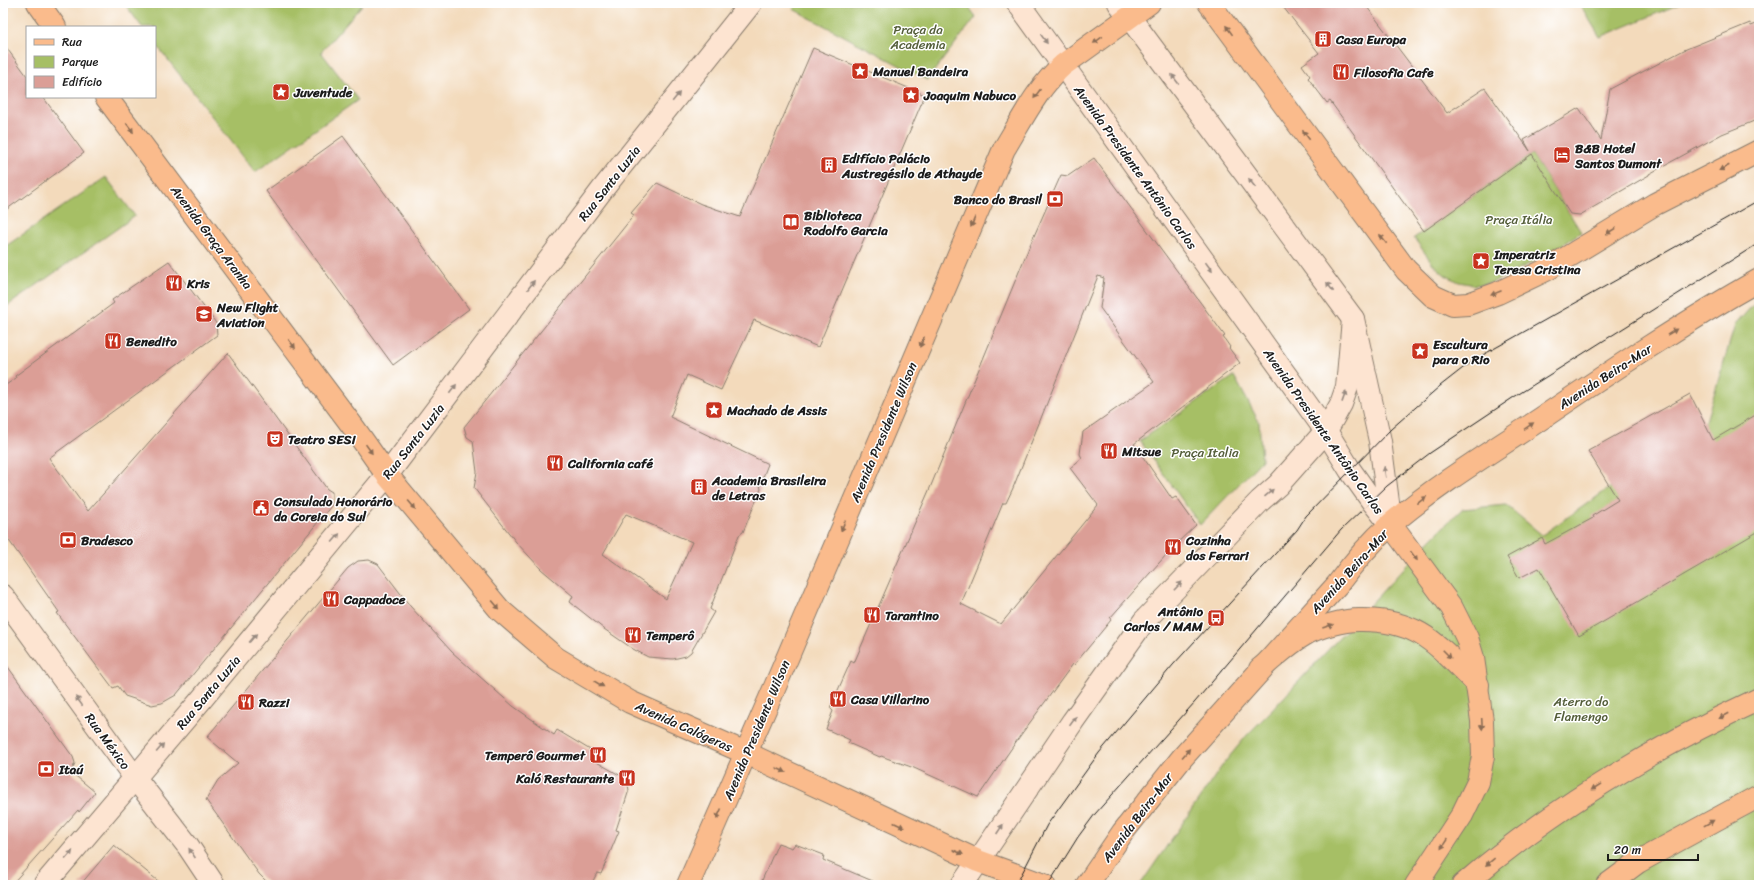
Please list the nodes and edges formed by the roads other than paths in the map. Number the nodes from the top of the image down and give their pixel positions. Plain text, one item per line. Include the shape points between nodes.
1 (38, 3) edge
2 (751, 3) edge
3 (1149, 3) edge
4 (1209, 3) edge
5 (1027, 6) edge
6 (1125, 8) edge
7 (54, 26) edge
8 (1063, 65) junction
9 (107, 98) edge
10 (1759, 151) edge
11 (1759, 280) edge
12 (1353, 319) junction
13 (1326, 431) junction
14 (387, 475) junction
15 (1391, 524) junction
16 (3, 596) edge
17 (1260, 669) junction
18 (1478, 685) junction
19 (1759, 699) edge
20 (746, 753) junction
21 (135, 778) junction
22 (1759, 796) edge
23 (978, 861) junction
24 (44, 885) edge
25 (214, 885) edge
26 (688, 885) edge
27 (962, 885) edge
28 (1044, 885) edge
29 (1087, 885) edge
30 (1416, 885) edge
31 (1462, 885) edge
32 (1607, 885) edge

1 - 7 main road
14 -> 2 main road, Rua Santa Luzia via 602,190
3 - 6 main road, Avenida Presidente Wilson
10 -> 4 main road via 1655,204 1548,269 1498,293 1468,304 1453,305 1433,296 1406,270
5 -> 8 main road, Avenida Presidente Antônio Carlos
6 -> 8 main road, Avenida Presidente Wilson
12 -> 6 main road, Avenida Presidente Antônio Carlos
8 -> 13 main road, Avenida Presidente Antônio Carlos
8 -> 20 main road, Avenida Presidente Wilson via 1051,75 1036,95 1004,150
9 -> 14 main road, Avenida Graça Aranha
15 -> 11 main road, Avenida Beira-Mar via 1439,487 1600,379
13 -> 12 main road via 1347,387
15 -> 12 main road, Avenida Presidente Antônio Carlos via 1380,441
13 - 15 main road, Avenida Presidente Antônio Carlos via 1372,501
23 -> 13 main road via 1144,621 1278,485
14 -> 20 main road, Avenida Calógeras via 500,610 556,658 630,702
21 -> 14 main road, Rua Santa Luzia
15 - 17 main road, Avenida Beira-Mar via 1358,557
15 -> 18 main road via 1452,608 1467,638
21 -> 16 main road, Rua México
17 -> 18 main road via 1304,634 1344,620 1386,621 1404,625 1436,644
29 -> 17 main road, Avenida Beira-Mar via 1123,832 1177,764
18 -> 30 main road via 1482,721 1482,756 1478,782 1462,815
19 -> 31 main road via 1629,766 1567,805
20 -> 23 main road, Avenida Calógeras
20 -> 26 main road, Avenida Presidente Wilson
24 -> 21 main road, Rua Santa Luzia
25 -> 21 main road, Rua México via 188,846
32 -> 22 main road via 1638,862
23 - 27 main road
23 - 28 main road, Avenida Calógeras

